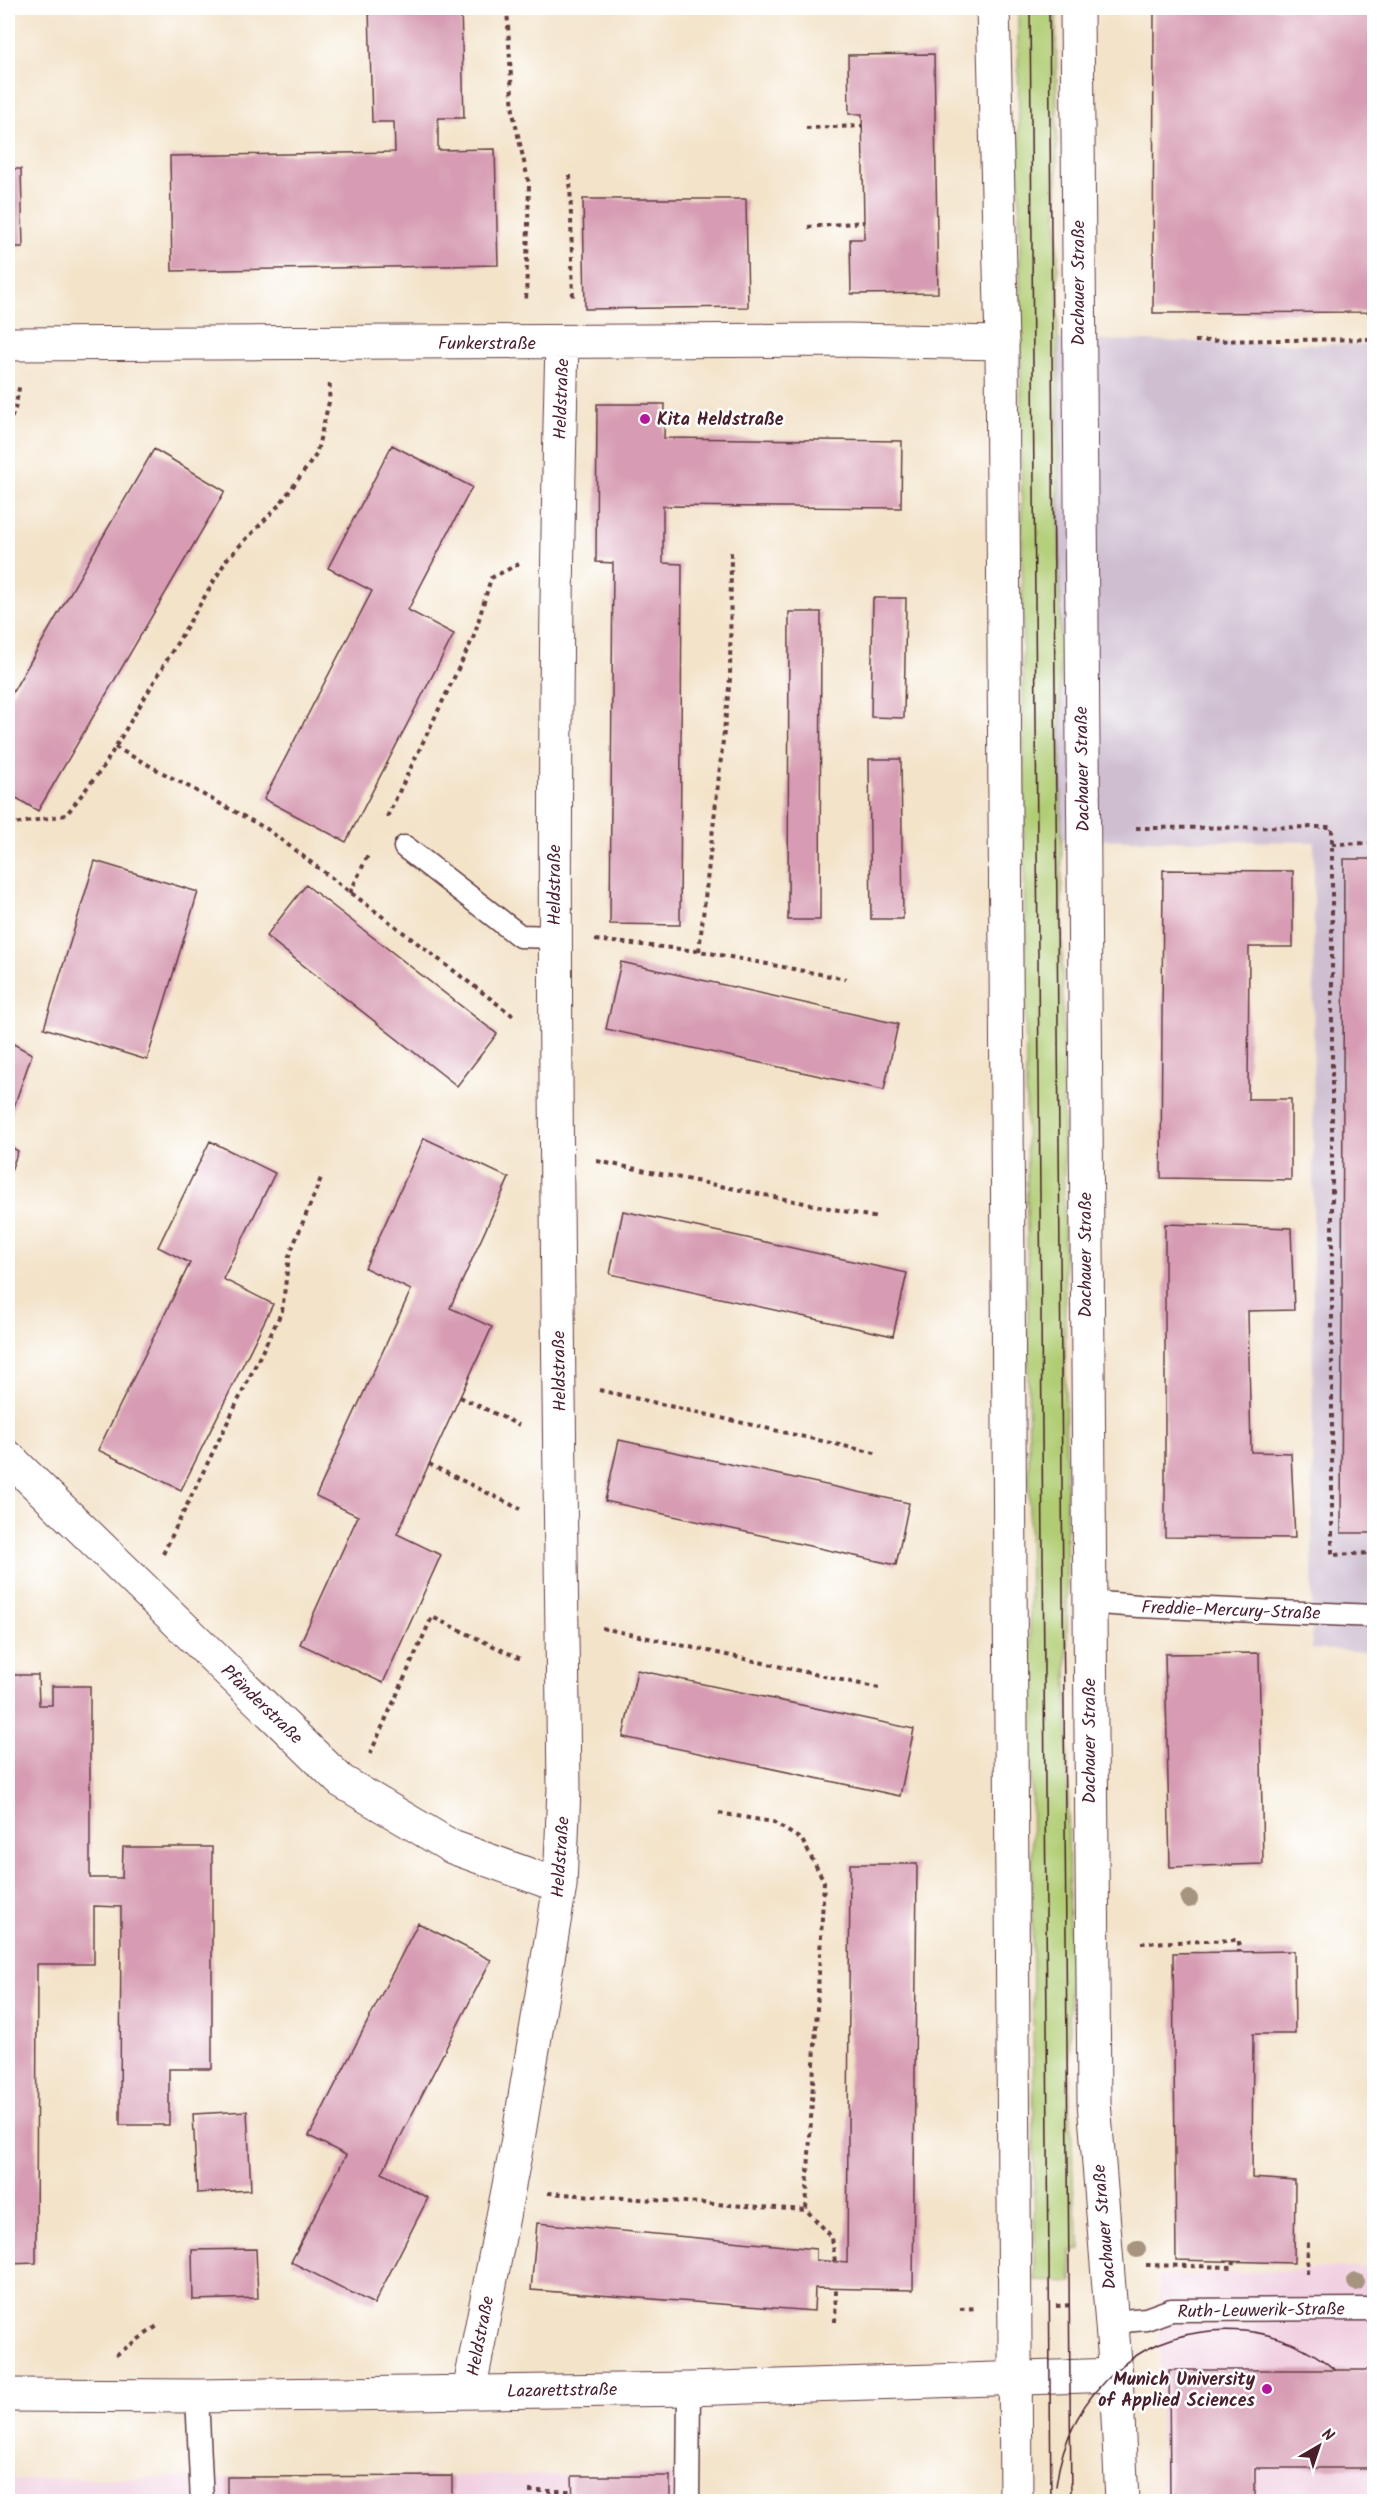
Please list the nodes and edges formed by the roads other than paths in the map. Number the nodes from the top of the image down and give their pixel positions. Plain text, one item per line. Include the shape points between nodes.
1 (993, 8) edge
2 (1077, 8) edge
3 (568, 343) junction
4 (1002, 343) junction
5 (8, 344) edge
6 (405, 847) dead end
7 (554, 937) junction
8 (8, 1457) edge
9 (1087, 1602) junction
10 (1374, 1616) edge
11 (560, 1886) junction
12 (1374, 2309) edge
13 (1111, 2313) junction
14 (1116, 2375) junction
15 (1015, 2378) junction
16 (689, 2389) junction
17 (469, 2392) junction
18 (8, 2395) edge
19 (197, 2396) junction
20 (202, 2502) edge
21 (688, 2502) edge
22 (1016, 2502) edge
23 (1122, 2502) edge

1 - 4 street
2 - 9 street, Dachauer Straße
3 - 4 street, Funkerstraße via 847,339
3 - 5 street, Funkerstraße
3 - 7 street, Heldstraße via 557,545
4 - 15 street
6 - 7 lane via 520,936
7 - 11 street, Heldstraße via 564,1788
8 - 11 street, Pfänderstraße via 340,1781 452,1847
9 - 10 lane, Freddie-Mercury-Straße
9 - 13 street, Dachauer Straße via 1094,2102
11 - 17 street, Heldstraße via 509,2190
12 - 13 lane, Ruth-Leuwerik-Straße via 1171,2310 1146,2319
13 - 14 street, Dachauer Straße
14 - 15 street, Lazarettstraße
14 - 23 street, Dachauer Straße
15 - 16 street, Lazarettstraße
15 - 22 street
16 - 17 street, Lazarettstraße
16 - 21 lane
17 - 19 street, Lazarettstraße
18 - 19 street, Lazarettstraße
19 - 20 lane

